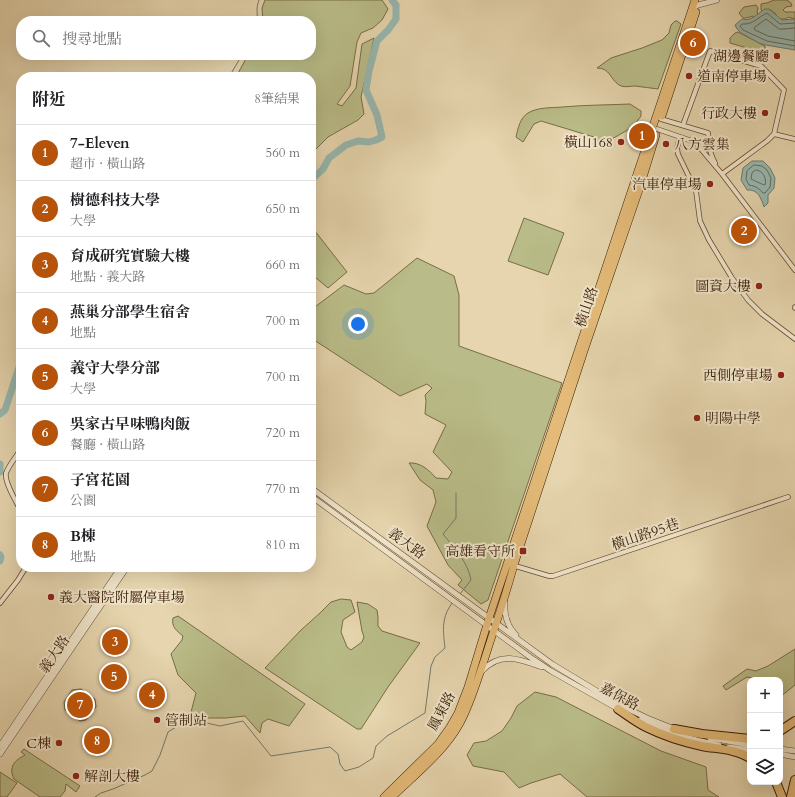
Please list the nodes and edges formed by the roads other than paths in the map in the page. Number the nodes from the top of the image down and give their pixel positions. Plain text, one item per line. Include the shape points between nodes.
1 (717, 0) edge
2 (697, 4) edge
3 (661, 119) junction
4 (682, 125) junction
5 (658, 129) junction
6 (774, 134) junction
7 (680, 137) junction
8 (795, 139) edge
9 (722, 174) junction
10 (794, 268) edge
11 (795, 339) edge
12 (16, 456) edge
13 (316, 492) edge
14 (788, 497) dead end
15 (316, 500) edge
16 (16, 501) edge
17 (511, 565) junction
18 (23, 572) edge
19 (118, 572) edge
20 (120, 572) edge
21 (124, 572) edge
22 (429, 574) junction
23 (119, 580) junction
24 (426, 580) junction
25 (507, 590) junction
26 (0, 603) edge
27 (488, 622) junction
28 (495, 627) junction
29 (527, 646) junction
30 (551, 671) junction
31 (475, 687) junction
32 (618, 709) junction
33 (795, 721) edge
34 (674, 729) junction
35 (783, 729) edge
36 (747, 739) edge
37 (747, 745) edge
38 (0, 746) edge
39 (747, 749) edge
40 (783, 749) edge
41 (795, 751) edge
42 (0, 754) edge
43 (783, 755) edge
44 (747, 756) edge
45 (795, 757) edge
46 (415, 771) junction
47 (795, 780) edge
48 (777, 785) edge
49 (397, 789) junction
50 (384, 797) edge
51 (392, 797) edge
52 (782, 797) edge
53 (792, 797) edge

1 - 2 street
2 - 3 main road, 橫山路
2 - 17 main road, 橫山路
3 - 4 street
3 - 5 main road, 橫山路
4 - 6 street via 710,51 761,66 784,90
4 - 9 street via 710,135 710,151
5 - 7 street
5 - 17 main road, 橫山路
6 - 8 street
6 - 9 street via 767,142
7 - 9 street via 695,142
7 - 11 street via 678,154 696,190 700,221 709,240 748,300
9 - 10 street
12 - 16 street via 6,475
13 - 22 street, 義大路
14 - 17 street, 橫山路95巷 via 553,576
15 - 24 street, 義大路
17 - 25 main road, 橫山路
17 - 27 main road, 橫山路
18 - 26 street
19 - 38 street, 義大路
20 - 23 street
21 - 23 street, 義大路
22 - 24 street
22 - 27 street, 義大路
23 - 42 street, 義大路
24 - 27 street, 義大路
25 - 28 main road, 橫山路
25 - 29 street via 506,620
27 - 28 street
27 - 46 main road, 鳳東路 via 458,713 438,744
28 - 29 street, 嘉保路
28 - 30 street, 嘉保路
28 - 31 main road, 鳳東路
29 - 34 street, 嘉保路 via 620,706
30 - 31 street via 516,659 501,659 482,671
30 - 32 street, 嘉保路
31 - 46 main road, 鳳東路 via 461,723 442,748
32 - 39 street, 嘉保路 via 682,736
32 - 44 highway via 645,727 665,735
33 - 35 highway
34 - 36 highway
34 - 37 street, 嘉保路
40 - 41 street
43 - 45 street
46 - 49 main road, 鳳東路
47 - 53 highway
48 - 52 highway
49 - 50 main road, 鳳東路
49 - 51 main road, 鳳東路

